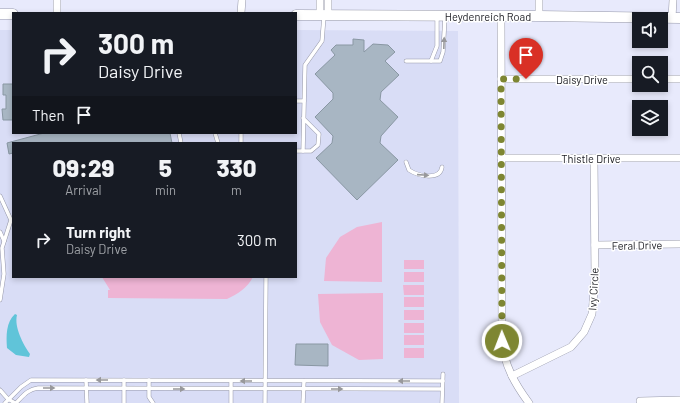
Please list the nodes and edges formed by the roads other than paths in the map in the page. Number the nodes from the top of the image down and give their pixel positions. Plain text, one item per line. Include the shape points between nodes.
1 (57, 0) edge
2 (242, 0) edge
3 (320, 0) edge
4 (328, 0) edge
5 (539, 0) edge
6 (672, 0) edge
7 (57, 12) edge
8 (241, 12) edge
9 (0, 14) edge
10 (12, 14) edge
11 (297, 15) edge
12 (324, 15) junction
13 (441, 15) junction
14 (501, 16) junction
15 (539, 16) junction
16 (676, 18) edge
17 (406, 61) dead end
18 (431, 61) junction
19 (501, 79) junction
20 (632, 79) edge
21 (668, 79) edge
22 (680, 79) edge
23 (297, 101) edge
24 (304, 101) junction
25 (303, 118) junction
26 (297, 151) edge
27 (303, 151) junction
28 (501, 158) junction
29 (594, 158) junction
30 (680, 158) edge
31 (406, 162) dead end
32 (442, 167) dead end
33 (0, 196) edge
34 (12, 221) edge
35 (0, 232) edge
36 (4, 241) junction
37 (680, 244) edge
38 (595, 245) junction
39 (266, 278) edge
40 (0, 300) edge
41 (443, 374) dead end
42 (512, 376) junction
43 (86, 380) junction
44 (124, 380) junction
45 (149, 380) junction
46 (197, 380) junction
47 (231, 381) junction
48 (265, 381) junction
49 (304, 381) junction
50 (322, 381) junction
51 (443, 382) junction
52 (87, 388) junction
53 (124, 388) junction
54 (149, 388) junction
55 (265, 388) junction
56 (196, 389) junction
57 (231, 389) junction
58 (304, 389) junction
59 (322, 389) junction
60 (442, 389) junction
61 (0, 390) edge
62 (8, 400) junction
63 (680, 400) edge
64 (640, 402) dead end
65 (5, 403) edge
66 (16, 403) edge
67 (87, 403) edge
68 (124, 403) edge
69 (153, 403) edge
70 (231, 403) edge
71 (265, 403) edge
72 (303, 403) edge
73 (442, 403) edge
74 (529, 403) edge

1 - 7 street
2 - 8 street
3 - 12 street
4 - 12 street
5 - 15 street
6 - 16 street
9 - 10 street
11 - 12 street, Heydenreich Road
12 - 13 street, Heydenreich Road
12 - 24 lane via 322,41 304,65
13 - 14 street, Heydenreich Road
13 - 18 lane via 437,46
18 -> 13 lane via 440,61 442,58
14 - 15 street, Heydenreich Road
14 - 19 street
15 - 16 street, Heydenreich Road
17 - 18 lane
19 - 20 street, Daisy Drive
19 - 28 street
21 - 22 street
23 - 24 lane
24 - 25 lane
25 - 27 lane
25 - 27 lane via 315,128 320,140 316,149
26 - 27 lane
28 - 29 street, Thistle Drive
28 - 42 street via 502,334 504,357
29 - 30 street, Thistle Drive
29 - 38 street, Ivy Circle
31 -> 32 lane via 409,170 421,175 436,175
33 - 34 lane
34 - 36 lane
35 - 36 lane
36 - 40 lane via 4,282
37 - 38 street, Feral Drive
38 - 42 street, Ivy Circle via 594,305 584,332 570,347
39 - 48 lane
41 - 51 lane
42 - 74 street
44 -> 43 lane
43 - 52 lane
43 - 62 lane via 31,380
44 - 45 lane
44 - 53 lane
45 - 46 lane
45 - 54 lane
46 - 47 lane
46 - 56 lane
48 -> 47 lane
47 - 57 lane
48 - 49 lane
48 - 55 lane
49 - 50 lane
49 - 58 lane
51 -> 50 lane
50 - 59 lane
51 - 60 lane
52 - 53 lane
66 -> 52 lane via 32,389
52 - 67 lane
53 - 54 lane
53 - 68 lane
54 -> 56 lane
54 - 69 lane via 150,402
55 - 57 lane
55 - 58 lane
55 - 71 lane
56 - 57 lane
57 - 70 lane
58 - 59 lane
58 - 72 lane
59 -> 60 lane
60 - 73 lane
61 - 62 lane
62 - 65 lane
62 - 66 lane
63 - 64 street

